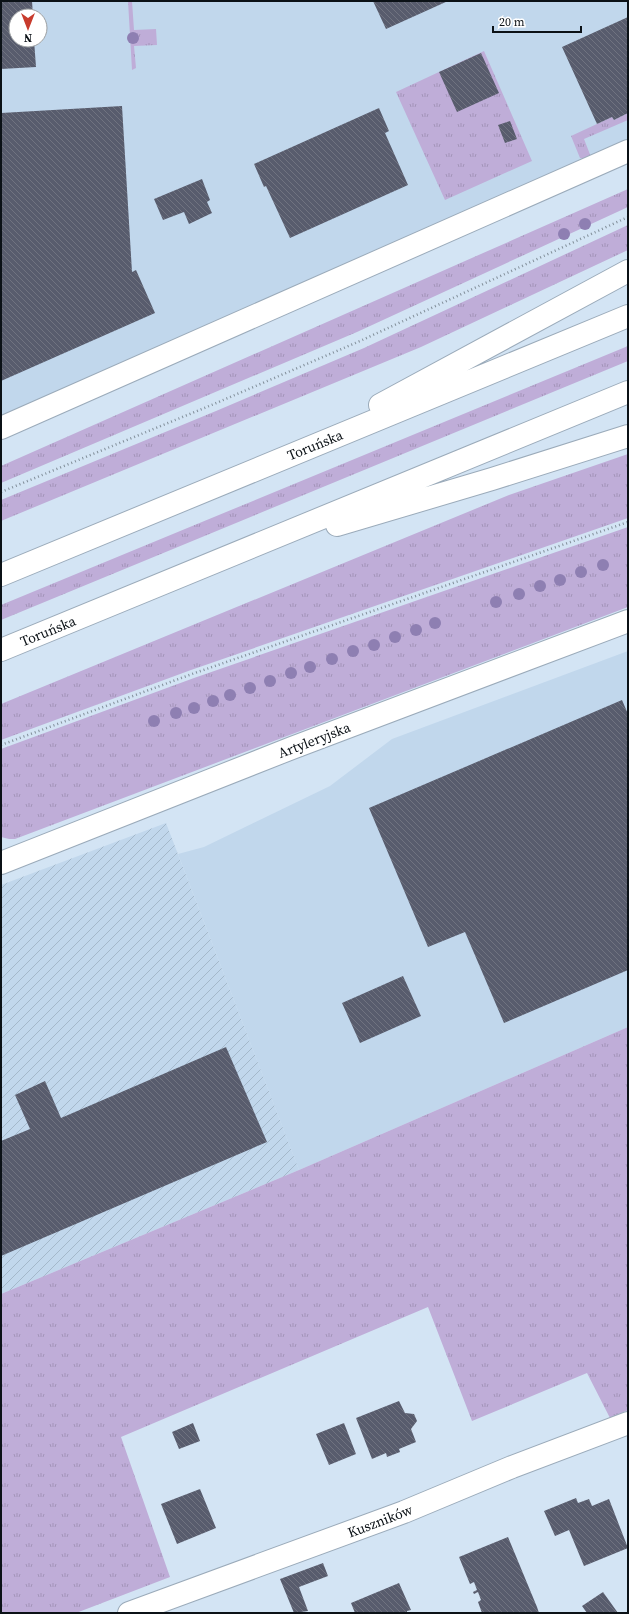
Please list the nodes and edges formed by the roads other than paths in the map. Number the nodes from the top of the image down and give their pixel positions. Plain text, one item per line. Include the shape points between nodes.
1 (628, 151) edge
2 (628, 270) edge
3 (628, 316) edge
4 (628, 392) edge
5 (1, 428) edge
6 (628, 436) edge
7 (242, 475) junction
8 (1, 575) edge
9 (162, 584) junction
10 (628, 621) edge
11 (1, 650) edge
12 (1, 863) edge
13 (628, 1423) edge
14 (130, 1613) edge

1 - 5 main road
2 - 7 main road via 355,419
3 - 7 main road, Toruńska
4 - 9 main road, Toruńska
6 - 9 main road via 311,533
7 - 8 main road, Toruńska
9 - 11 main road, Toruńska
10 - 12 main road, Artyleryjska via 292,748
13 - 14 main road, Kuszników via 404,1512

